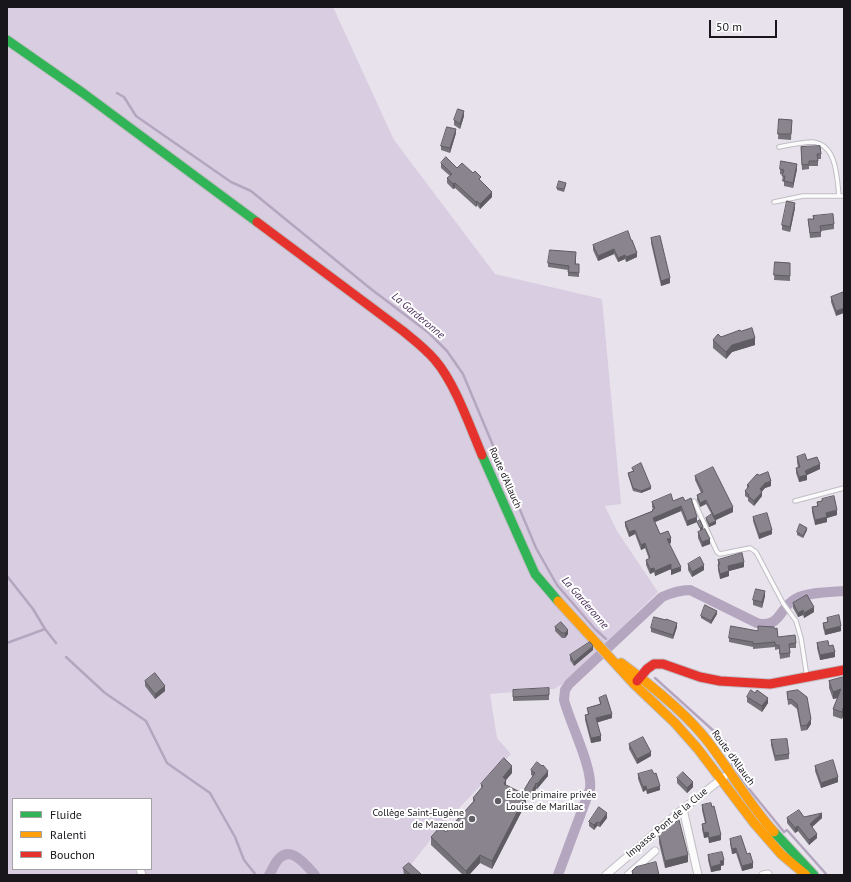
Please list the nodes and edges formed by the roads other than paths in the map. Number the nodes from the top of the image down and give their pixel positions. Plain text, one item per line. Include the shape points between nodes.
1 (7, 40) edge
2 (779, 147) dead end
3 (842, 196) edge
4 (774, 202) dead end
5 (844, 488) edge
6 (694, 501) edge
7 (795, 501) dead end
8 (844, 670) edge
9 (807, 678) junction
10 (637, 680) junction
11 (730, 772) junction
12 (720, 780) junction
13 (683, 809) junction
14 (758, 820) junction
15 (655, 851) dead end
16 (606, 875) edge
17 (628, 875) edge
18 (698, 875) edge
19 (806, 875) edge
20 (814, 875) edge

1 - 10 main road, Route d'Allauch via 385,316 436,361 459,402 536,574 604,651
2 - 3 lane via 813,142 826,148 833,160
3 - 4 lane via 803,196
5 - 7 lane
6 - 9 lane via 717,552 720,554 750,548 756,552 783,603 796,621
8 - 9 main road
9 - 10 main road via 770,684 720,682 663,664 654,664
10 - 11 main road, Route d'Allauch via 685,717
10 - 12 main road, Route d'Allauch via 698,749
11 - 12 street, Impasse Pont de la Clue
11 - 14 main road, Route d'Allauch
12 - 13 street, Impasse Pont de la Clue
12 - 14 main road, Route d'Allauch
13 - 16 street, Impasse Pont de la Clue
13 - 18 street
14 - 19 main road, Route d'Allauch via 781,854
14 - 20 main road, Route d'Allauch
15 - 17 street

